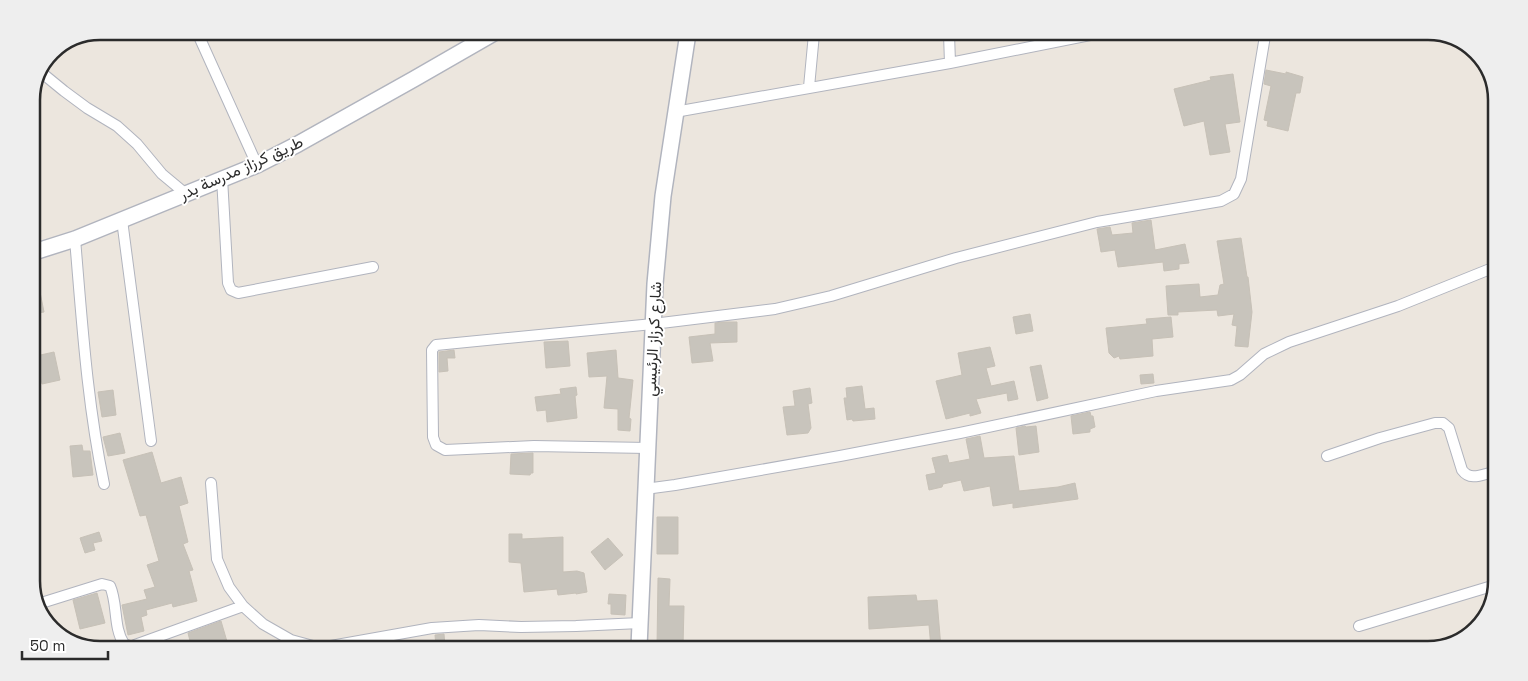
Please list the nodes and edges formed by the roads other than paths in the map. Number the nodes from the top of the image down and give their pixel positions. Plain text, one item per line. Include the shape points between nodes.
1 (201, 40) edge
2 (482, 40) edge
3 (687, 40) edge
4 (813, 40) edge
5 (949, 40) edge
6 (1055, 40) edge
7 (1264, 40) edge
8 (950, 63) junction
9 (45, 76) edge
10 (809, 87) junction
11 (675, 112) junction
12 (257, 165) junction
13 (222, 178) junction
14 (186, 194) junction
15 (122, 220) junction
16 (75, 239) junction
17 (40, 250) edge
18 (373, 267) dead end
19 (1488, 270) edge
20 (653, 324) junction
21 (151, 442) dead end
22 (648, 448) junction
23 (1327, 456) dead end
24 (1488, 473) edge
25 (210, 483) dead end
26 (104, 484) dead end
27 (645, 489) junction
28 (1487, 587) edge
29 (44, 602) edge
30 (243, 606) junction
31 (640, 623) junction
32 (1359, 626) dead end
33 (122, 641) edge
34 (146, 641) edge
35 (294, 641) edge
36 (359, 641) edge
37 (639, 641) edge

1 - 12 street
2 - 12 street, طريق كرزاز مدرسة بدر
3 - 11 street, شارع كرزاز الرئيسي
4 - 10 street
5 - 8 street
6 - 8 street
7 - 20 street via 1242,179 1234,194 1221,201 1097,222 775,309
8 - 10 street
9 - 14 street via 87,108 118,126 162,174
10 - 11 street
11 - 20 street, شارع كرزاز الرئيسي via 663,196
12 - 13 street, طريق كرزاز مدرسة بدر
13 - 14 street, طريق كرزاز مدرسة بدر
13 - 18 street via 231,290 238,293
14 - 15 street, طريق كرزاز مدرسة بدر
15 - 16 street, طريق كرزاز مدرسة بدر
15 - 21 street
16 - 17 street, طريق كرزاز مدرسة بدر
16 - 26 street via 89,401
19 - 27 street via 1398,306 1289,342 1264,354 1231,380 1156,391 840,456
20 - 22 street, شارع كرزاز الرئيسي
20 - 22 street via 463,342 436,346 432,350 433,437 436,445 445,450 534,446
22 - 27 street, شارع كرزاز الرئيسي
23 - 24 street via 1443,422 1449,428 1465,474 1474,477
25 - 30 street via 217,559 229,587
27 - 31 street, شارع كرزاز الرئيسي
28 - 32 street
29 - 33 street via 102,584 110,586 118,633
30 - 34 street
30 - 35 street via 263,624
31 - 36 street via 521,627 478,625 432,628
31 - 37 street, شارع كرزاز الرئيسي

